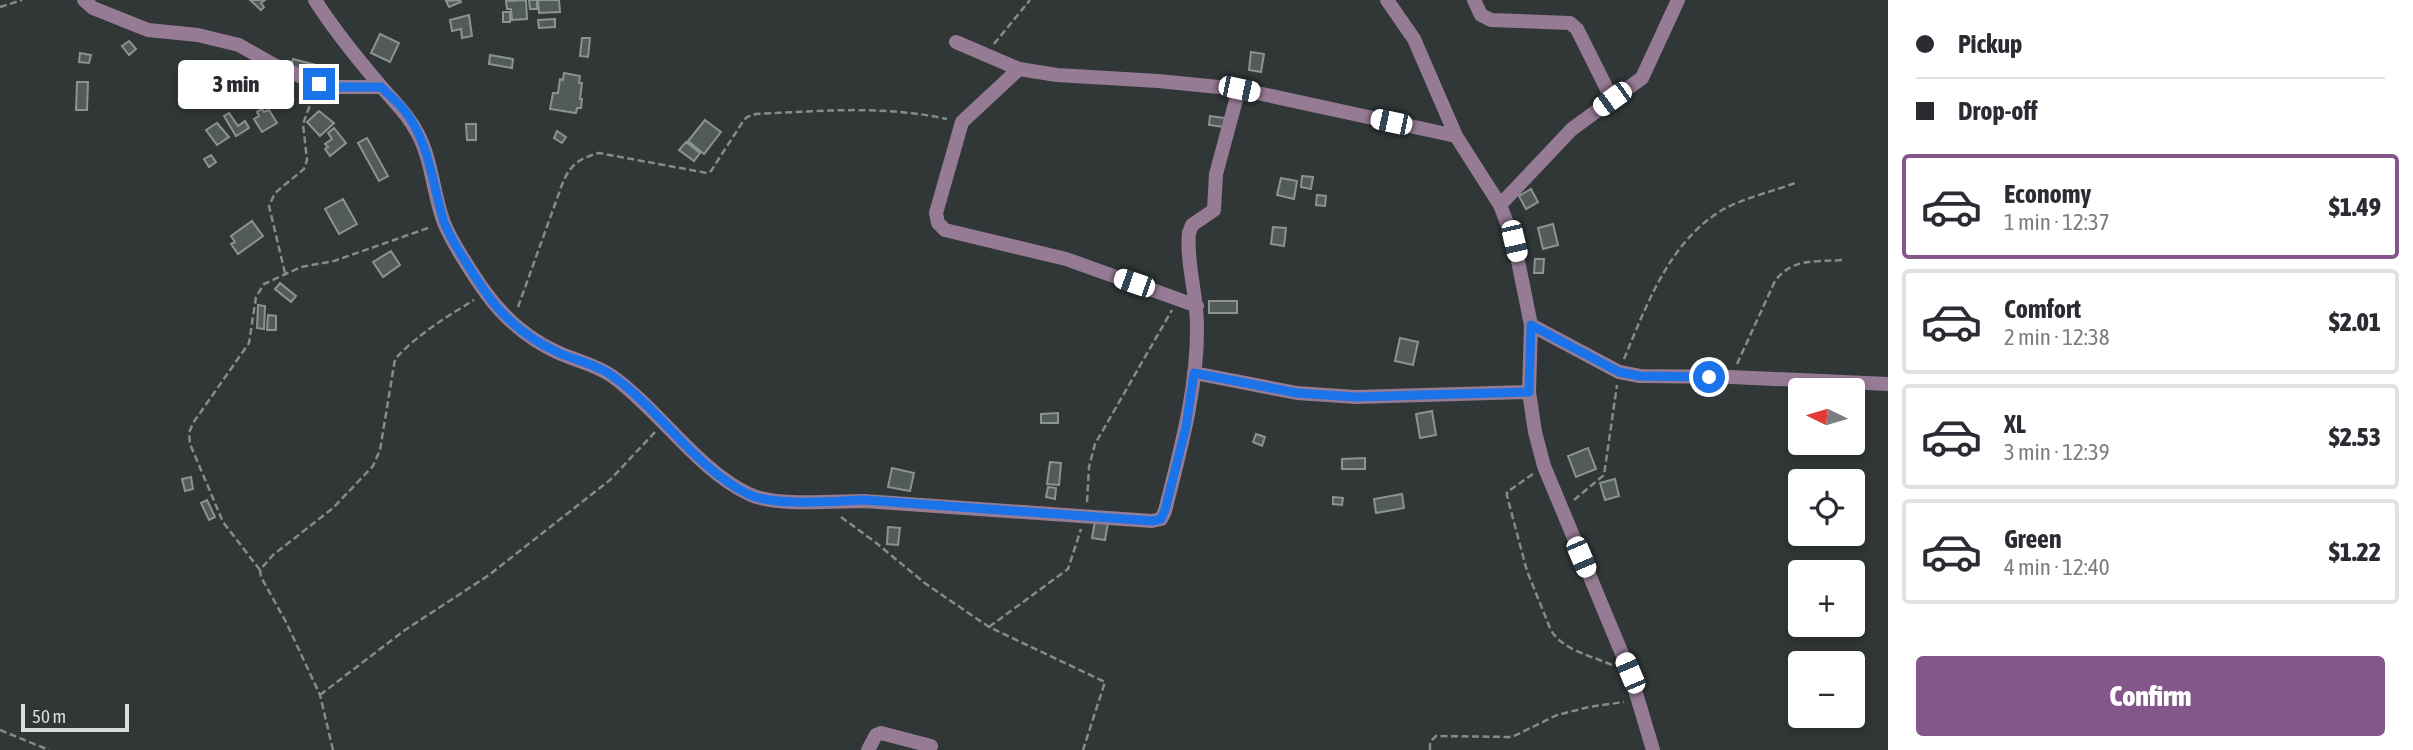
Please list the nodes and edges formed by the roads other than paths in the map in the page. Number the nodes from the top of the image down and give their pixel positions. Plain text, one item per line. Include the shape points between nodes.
1 (84, 0) edge
2 (315, 0) edge
3 (1387, 0) edge
4 (1474, 0) edge
5 (1678, 0) edge
6 (956, 42) dead end
7 (1018, 69) junction
8 (381, 87) junction
9 (1239, 89) junction
10 (1612, 99) junction
11 (1456, 136) junction
12 (1500, 205) junction
13 (1197, 306) junction
14 (1531, 325) junction
15 (1194, 373) junction
16 (1888, 383) edge
17 (1529, 392) junction
18 (931, 746) dead end
19 (868, 750) edge
20 (1653, 750) edge

1 - 8 street via 148,30 239,45 319,84
2 - 8 street via 334,31
3 - 11 street via 1414,39
4 - 10 street via 1481,15 1492,20 1570,23
5 - 10 street via 1642,78
6 - 7 street
7 - 9 street
7 - 13 street via 962,122 937,223 945,230 1066,259
8 - 15 street via 405,111 419,135 444,222 486,293 512,324 559,353 605,371 695,454 749,495 1161,519 1186,427
9 - 11 street
9 - 13 street via 1216,174 1214,210 1188,233
10 - 12 street via 1572,129
11 - 12 street
12 - 14 street via 1514,241
13 - 15 street
14 - 16 street via 1619,372 1640,376
14 - 17 street
15 - 17 street via 1297,393 1356,397
17 - 20 street via 1544,467 1630,673
18 - 19 street via 881,733

